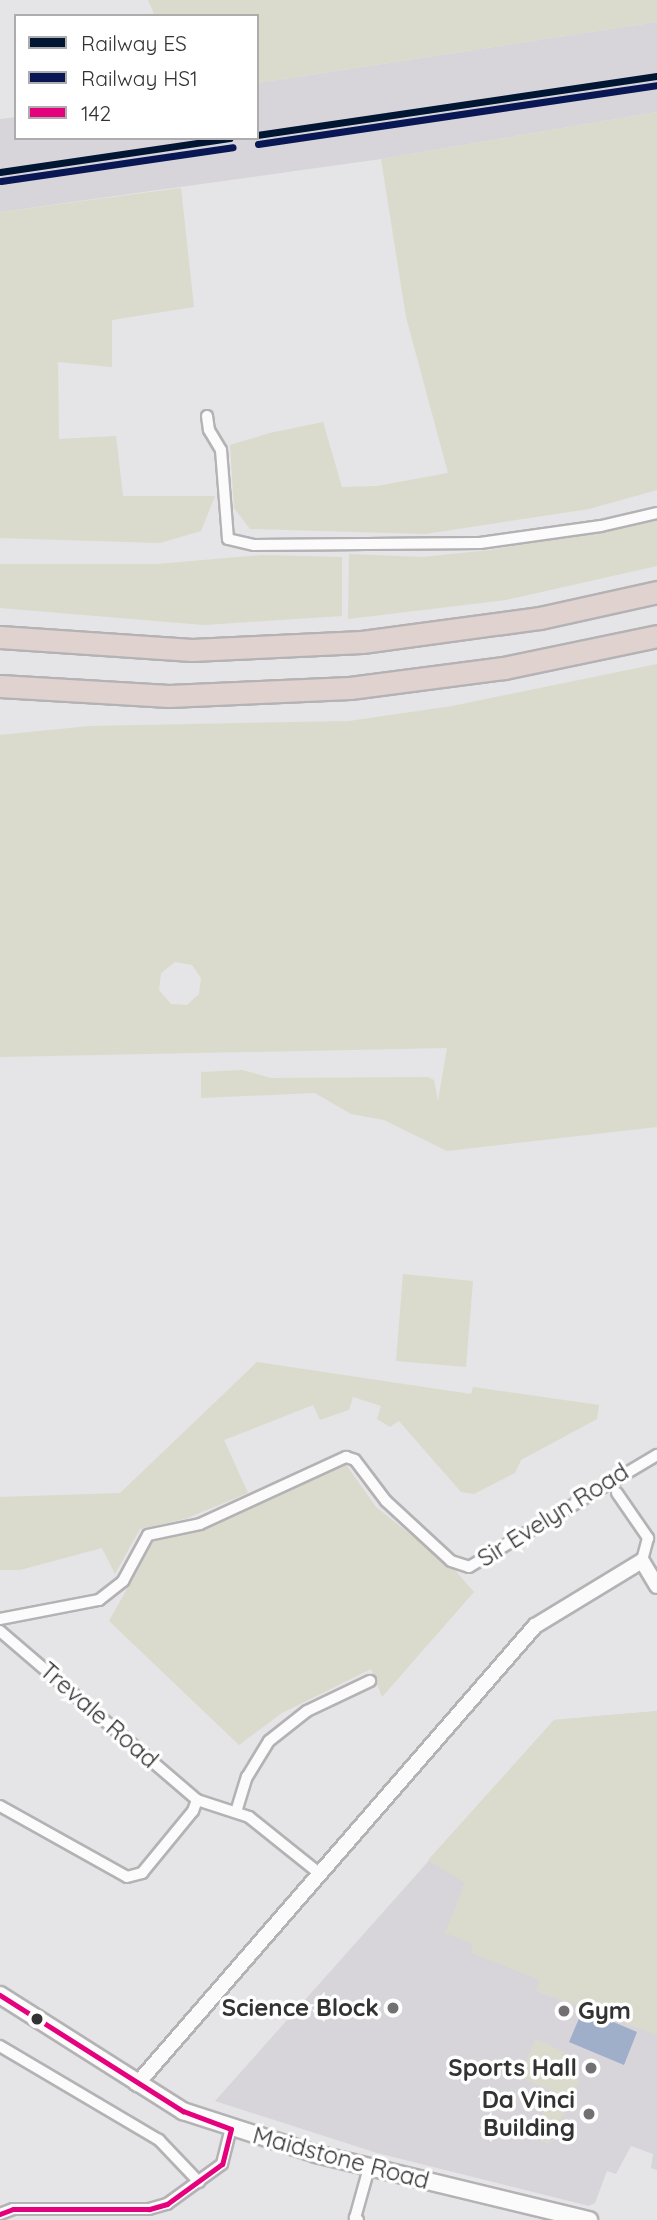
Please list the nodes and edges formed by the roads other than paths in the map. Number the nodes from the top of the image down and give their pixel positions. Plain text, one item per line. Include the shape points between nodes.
1 (207, 416) dead end
2 (657, 513) edge
3 (657, 592) edge
4 (657, 636) edge
5 (0, 637) edge
6 (0, 686) edge
7 (657, 1455) edge
8 (617, 1493) dead end
9 (642, 1561) junction
10 (657, 1586) edge
11 (0, 1619) edge
12 (0, 1632) edge
13 (370, 1681) dead end
14 (197, 1800) junction
15 (0, 1805) edge
16 (236, 1812) junction
17 (319, 1873) junction
18 (0, 1995) edge
19 (0, 2046) edge
20 (137, 2084) junction
21 (232, 2129) junction
22 (369, 2168) junction
23 (199, 2182) junction
24 (0, 2214) edge
25 (356, 2219) edge
26 (589, 2220) edge

1 - 2 street via 221,450 228,540 254,545 480,543
3 - 5 highway via 540,618 362,642 192,650
4 - 6 highway via 477,673 338,689 169,696
7 - 11 street, Sir Evelyn Road via 468,1567 450,1560 386,1501 354,1459 346,1457 200,1524 148,1535 123,1581 99,1600
8 - 9 street via 648,1538
9 - 10 street
9 - 17 street via 535,1626 411,1774
12 - 14 street, Trevale Road
13 - 16 street via 307,1711 269,1741 247,1777
14 - 15 street via 142,1873 127,1877
14 - 16 street, Trevale Road
16 - 17 street, Trevale Road via 279,1838
17 - 20 street
18 - 20 main road, Maidstone Road
19 - 23 street via 159,2140
20 - 21 main road, Maidstone Road via 183,2111
21 - 22 main road, Maidstone Road
21 - 23 street via 222,2164
22 - 25 street
22 - 26 main road, Maidstone Road
23 - 24 street via 167,2204 149,2209 13,2209

